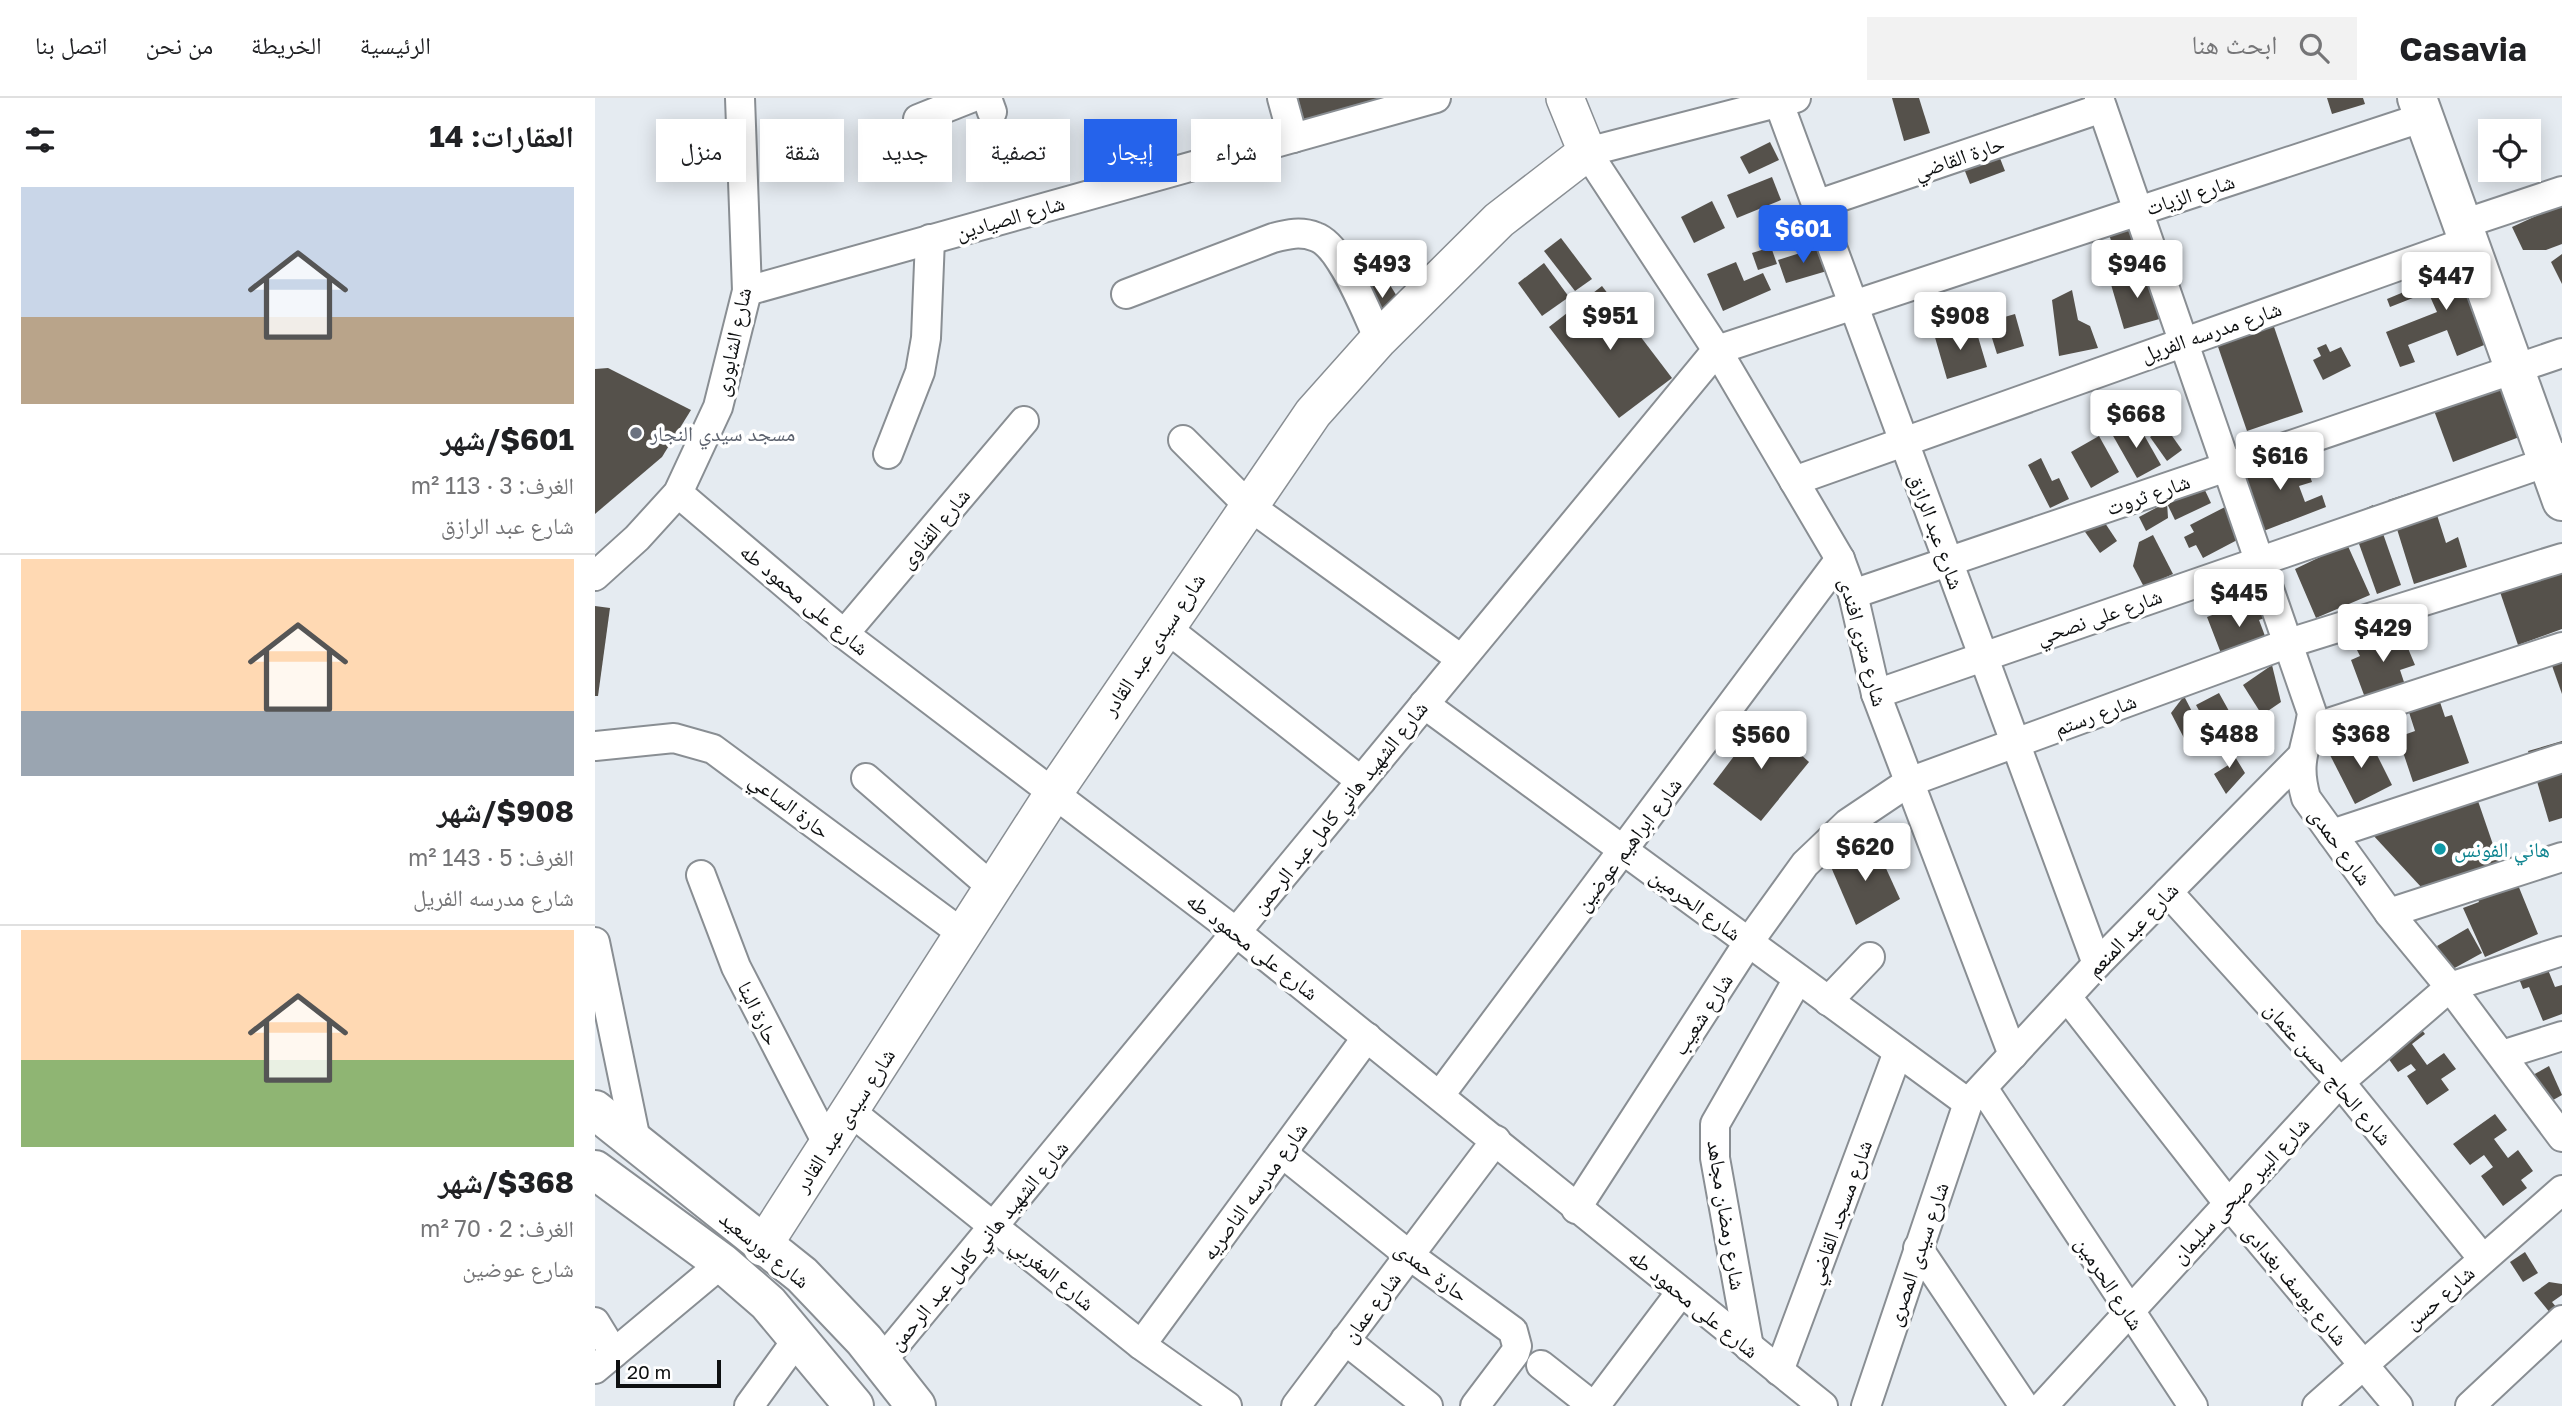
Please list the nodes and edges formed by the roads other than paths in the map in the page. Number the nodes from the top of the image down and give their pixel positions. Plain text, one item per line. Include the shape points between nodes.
1 (740, 98) edge
2 (1282, 98) edge
3 (1565, 98) edge
4 (1430, 99) edge
5 (1784, 100) edge
6 (983, 103) edge
7 (2100, 103) edge
8 (2420, 107) edge
9 (918, 119) dead end
10 (1293, 138) junction
11 (1587, 152) junction
12 (2562, 191) edge
13 (1816, 205) junction
14 (2137, 211) junction
15 (2466, 232) junction
16 (930, 239) junction
17 (747, 292) junction
18 (1126, 294) dead end
19 (1853, 305) junction
20 (1379, 339) junction
21 (2182, 341) junction
22 (1717, 350) junction
23 (2562, 353) edge
24 (2516, 369) junction
25 (1024, 421) dead end
26 (1183, 440) dead end
27 (1904, 442) junction
28 (888, 454) dead end
29 (2555, 460) edge
30 (2226, 467) junction
31 (1794, 481) junction
32 (678, 493) junction
33 (2562, 501) edge
34 (1248, 505) junction
35 (2562, 558) edge
36 (1840, 559) junction
37 (2258, 561) junction
38 (1948, 562) junction
39 (595, 576) edge
40 (1853, 593) junction
41 (1165, 627) junction
42 (844, 634) junction
43 (2287, 644) junction
44 (2562, 647) edge
45 (1983, 656) junction
46 (1461, 659) junction
47 (1876, 694) junction
48 (1424, 704) junction
49 (2310, 729) junction
50 (2015, 744) junction
51 (595, 746) edge
52 (2300, 758) junction
53 (2562, 758) edge
54 (866, 778) dead end
55 (1361, 781) junction
56 (1909, 782) junction
57 (1055, 791) junction
58 (2332, 834) junction
59 (1623, 851) junction
60 (2562, 857) edge
61 (701, 875) dead end
62 (993, 888) junction
63 (2168, 892) junction
64 (2389, 913) junction
65 (1236, 932) junction
66 (963, 934) junction
67 (595, 942) edge
68 (1748, 943) junction
69 (2562, 951) edge
70 (1870, 957) dead end
71 (2097, 964) junction
72 (1798, 979) junction
73 (2450, 987) junction
74 (2067, 996) junction
75 (1828, 1001) junction
76 (2562, 1035) edge
77 (1367, 1037) junction
78 (1898, 1052) junction
79 (2013, 1055) junction
80 (2502, 1055) junction
81 (2340, 1082) junction
82 (1440, 1095) junction
83 (1975, 1096) junction
84 (595, 1110) edge
85 (850, 1111) junction
86 (2557, 1125) edge
87 (1496, 1140) junction
88 (637, 1145) junction
89 (828, 1145) junction
90 (1282, 1153) junction
91 (595, 1170) edge
92 (2562, 1190) edge
93 (2228, 1203) junction
94 (1576, 1209) junction
95 (993, 1226) junction
96 (762, 1247) junction
97 (1918, 1248) junction
98 (1409, 1255) junction
99 (2483, 1259) junction
100 (722, 1263) junction
101 (1681, 1292) junction
102 (2129, 1312) junction
103 (2562, 1320) edge
104 (595, 1322) edge
105 (799, 1337) junction
106 (1345, 1340) junction
107 (1142, 1345) junction
108 (1749, 1347) junction
109 (605, 1361) edge
110 (881, 1362) junction
111 (1541, 1365) dead end
112 (2363, 1365) junction
113 (1779, 1371) junction
114 (749, 1406) edge
115 (854, 1406) edge
116 (916, 1406) edge
117 (1227, 1406) edge
118 (1296, 1406) edge
119 (1427, 1406) edge
120 (1475, 1406) edge
121 (1594, 1406) edge
122 (1823, 1406) edge
123 (1866, 1406) edge
124 (2024, 1406) edge
125 (2043, 1406) edge
126 (2193, 1406) edge
127 (2318, 1406) edge
128 (2398, 1406) edge
129 (2470, 1406) edge

1 - 17 street, شارع الشابورى
2 - 10 street
3 - 11 street
4 - 10 street, شارع الصيادين
5 - 11 street
5 - 13 street, شارع عبد الرازق
6 - 9 street
7 - 13 street, حارة القاضي
7 - 14 street, شارع حمدى
8 - 14 street, شارع الزيات
8 - 15 main road
10 - 16 street, شارع الصيادين
11 - 20 street, شارع سيدى عبد القادر via 1499,220
11 - 22 street, شارع مترى افندى
12 - 15 street, شارع مدرسه الفريل
13 - 19 street, شارع عبد الرازق
14 - 19 street, شارع الزيات
14 - 21 street, شارع حمدى
15 - 21 street, شارع مدرسه الفريل
15 - 24 main road
16 - 17 street, شارع الصيادين
16 - 28 street via 920,372
17 - 32 street, شارع الشابورى via 718,407
18 - 20 street via 1297,233 1319,238 1340,260
19 - 22 street, شارع الزيات
19 - 27 street, شارع عبد الرازق
20 - 34 street, شارع سيدى عبد القادر via 1313,413
21 - 27 street, شارع مدرسه الفريل
21 - 30 street, شارع حمدى
22 - 31 street, شارع مترى افندى
22 - 46 street, شارع الشهيد هاني كامل عبد الرحمن
23 - 24 street, شارع ثروت
24 - 29 main road
24 - 30 street, شارع ثروت
25 - 42 street, شارع القناوى
26 - 34 street
27 - 31 street, شارع مدرسه الفريل
27 - 38 street, شارع عبد الرازق
29 - 33 main road
29 - 37 street, شارع على نصحي
30 - 37 street, شارع حمدى
30 - 38 street, شارع ثروت
31 - 36 street, شارع مترى افندى
32 - 39 street, شارع الشابورى
32 - 42 street, شارع على محمود طه
34 - 41 street, شارع سيدى عبد القادر
34 - 46 street
35 - 43 street, شارع رستم
36 - 40 street, شارع مترى افندى
36 - 59 street, شارع ابراهيم عوضين
37 - 43 street, شارع حمدى
37 - 45 street, شارع على نصحي
38 - 40 street, شارع ثروت
38 - 45 street, شارع عبد الرازق
40 - 47 street, شارع مترى افندى
41 - 55 street
41 - 57 street, شارع سيدى عبد القادر
42 - 57 street, شارع على محمود طه
43 - 49 street, شارع حمدى via 2312,713
43 - 50 street, شارع رستم
44 - 49 street
45 - 47 street, شارع على نصحي
45 - 50 street, شارع عبد الرازق
46 - 48 street, شارع الشهيد هاني كامل عبد الرحمن
47 - 56 street, شارع مترى افندى
48 - 55 street, شارع الشهيد هاني كامل عبد الرحمن
48 - 59 street, شارع الحرمين
49 - 52 street, شارع حمدى
50 - 56 street, شارع رستم
50 - 71 street, شارع عبد الرازق
51 - 66 street, حارة الساعي via 674,738 713,749
52 - 58 street, شارع حمدى via 2306,797
52 - 63 street, شارع عبد المنعم
53 - 58 street
54 - 62 street
55 - 65 street, شارع الشهيد هاني كامل عبد الرحمن
56 - 68 street, شارع شعيب via 1826,840
56 - 79 street, شارع مترى افندى
57 - 62 street, شارع سيدى عبد القادر
57 - 65 street, شارع على محمود طه
58 - 64 street, شارع حمدى
59 - 68 street, شارع الحرمين
59 - 82 street, شارع ابراهيم عوضين
60 - 64 street
61 - 89 street, حارة البنا via 736,967
62 - 66 street, شارع سيدى عبد القادر
63 - 71 street, شارع عبد المنعم
63 - 81 street, شارع الحاج حسن عثمان
64 - 73 street, شارع حمدى
65 - 77 street, شارع على محمود طه
65 - 95 street, شارع الشهيد هاني كامل عبد الرحمن
66 - 85 street, شارع سيدى عبد القادر
67 - 88 street
68 - 72 street, شارع الحرمين
68 - 94 street, شارع شعيب
69 - 73 street
70 - 75 street
71 - 74 street, شارع عبد المنعم
72 - 75 street, شارع الحرمين
72 - 108 street, شارع رمضان مجاهد via 1714,1124 1715,1158
73 - 80 street, شارع حمدى
73 - 81 street, شارع البير صبحى سليمان
74 - 79 street, شارع عبد المنعم
74 - 93 street, شارع يوسف بغدادى
75 - 78 street, شارع الحرمين
76 - 80 street
77 - 82 street, شارع على محمود طه
77 - 90 street, شارع مدرسه الناصريه
78 - 83 street, شارع الحرمين
78 - 113 street, شارع مسجد القاضي
79 - 83 street, شارع عبد المنعم
80 - 86 street, شارع حمدى
81 - 93 street, شارع البير صبحى سليمان
81 - 99 street, شارع الحاج حسن عثمان
82 - 87 street, شارع على محمود طه
83 - 97 street, شارع سيدى المصرى
83 - 102 street, شارع الحرمين
84 - 88 main road, شارع بورسعيد
85 - 89 street, شارع سيدى عبد القادر
85 - 95 street, شارع المغربي
87 - 94 street, شارع على محمود طه
87 - 98 street, شارع عمان
88 - 96 main road, شارع بورسعيد
89 - 96 street, شارع سيدى عبد القادر
90 - 98 street, حارة حمدى
90 - 107 street, شارع مدرسه الناصريه
91 - 100 main road, شارع بورسعيد
92 - 99 street, شارع حسن
93 - 102 street, شارع البير صبحى سليمان
93 - 112 street, شارع يوسف بغدادى
94 - 101 street, شارع على محمود طه
95 - 107 street, شارع المغربي
95 - 110 street, شارع الشهيد هاني كامل عبد الرحمن
96 - 110 main road, شارع بورسعيد via 802,1275
97 - 123 street, شارع سيدى المصرى
97 - 124 street
98 - 106 street, شارع عمان
98 - 120 street, حارة حمدى via 1513,1331 1511,1360
99 - 112 street, شارع حسن
100 - 105 main road, شارع بورسعيد
100 - 109 street
101 - 108 street, شارع على محمود طه
101 - 121 street
102 - 125 street, شارع البير صبحى سليمان
102 - 126 street, شارع الحرمين
103 - 129 street
104 - 109 street
105 - 114 street
105 - 115 main road, شارع بورسعيد
106 - 118 street, شارع عمان
106 - 119 street
107 - 117 street, شارع المغربي
108 - 113 street, شارع على محمود طه
110 - 116 main road, شارع بورسعيد
111 - 121 street
112 - 127 street, شارع حسن
112 - 128 street, شارع يوسف بغدادى
113 - 122 street, شارع على محمود طه

